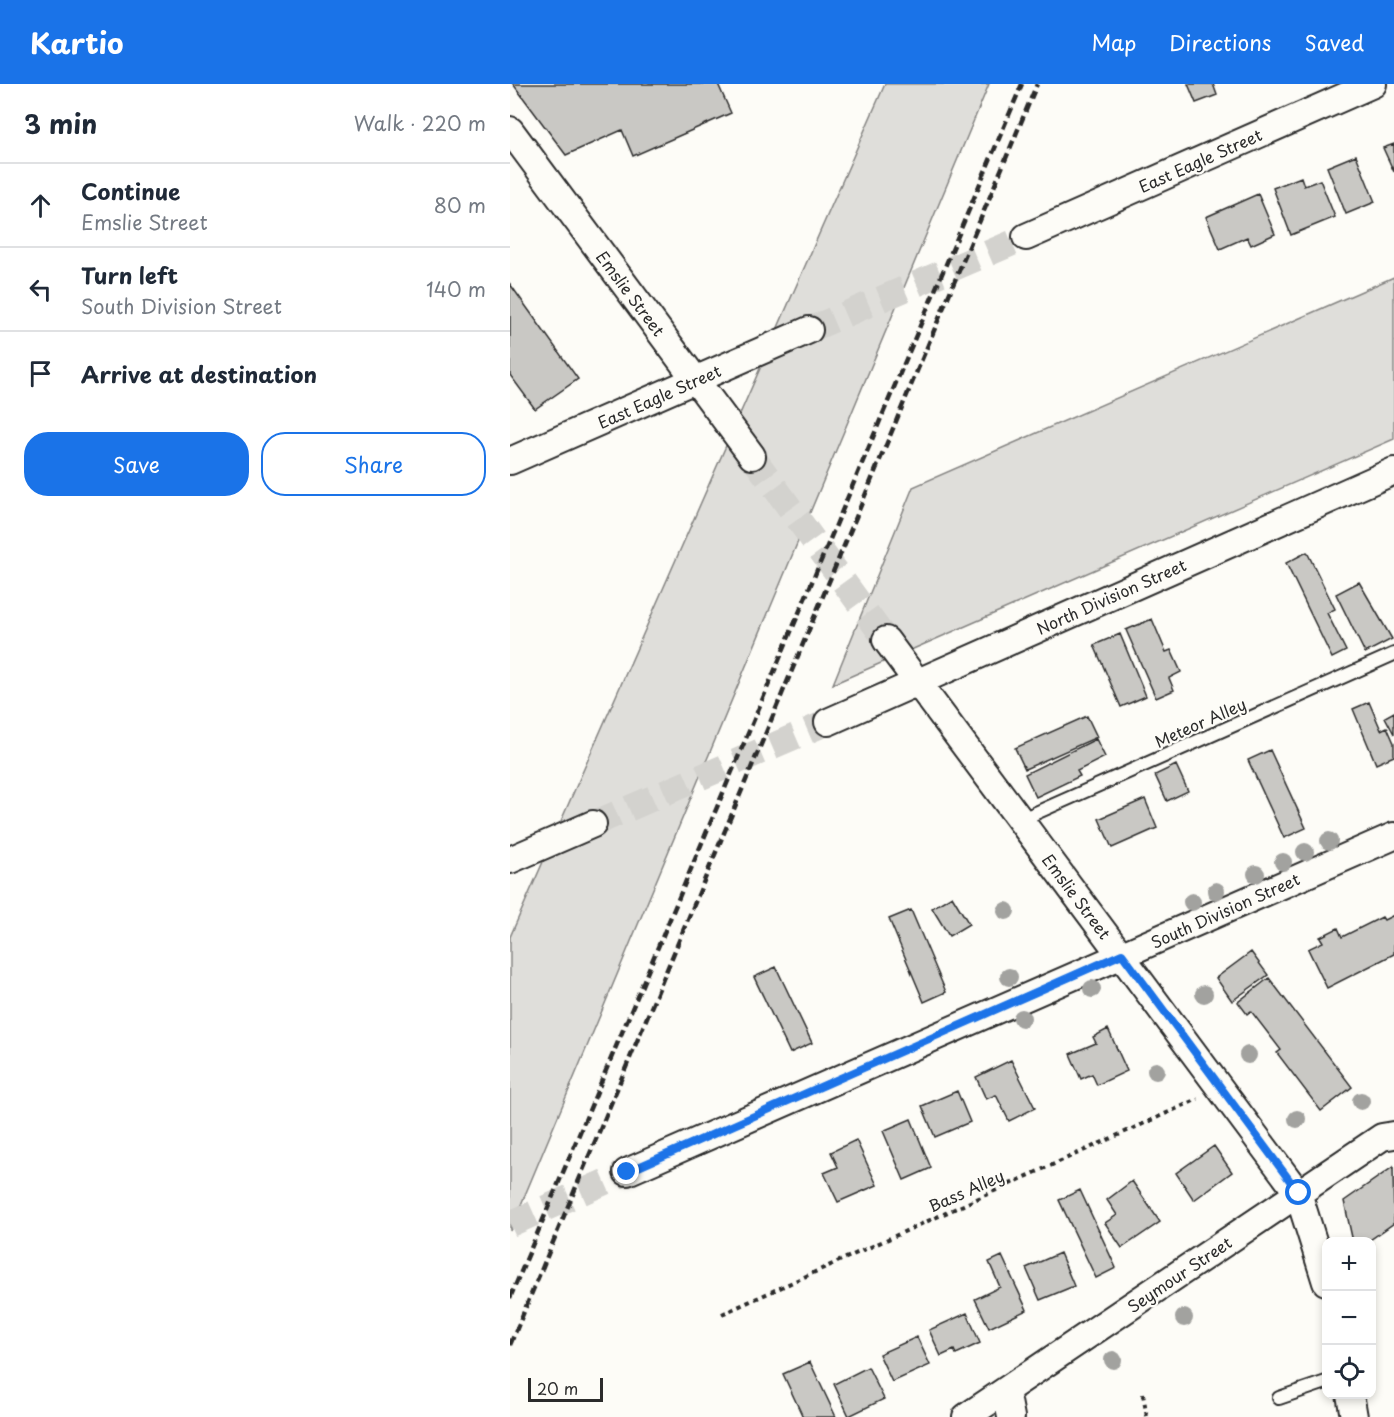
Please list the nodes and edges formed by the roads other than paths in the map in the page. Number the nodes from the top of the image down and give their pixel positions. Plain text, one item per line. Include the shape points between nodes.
1 (1373, 84) edge
2 (510, 130) edge
3 (1026, 237) tunnel mouth
4 (809, 330) tunnel mouth
5 (696, 380) junction
6 (752, 456) tunnel mouth
7 (510, 461) edge
8 (1394, 471) edge
9 (886, 640) tunnel mouth
10 (1394, 654) edge
11 (918, 684) junction
12 (828, 722) tunnel mouth
13 (1020, 820) junction
14 (593, 824) tunnel mouth
15 (1394, 836) edge
16 (510, 860) edge
17 (1122, 954) junction
18 (1394, 1135) edge
19 (627, 1172) tunnel mouth
20 (1299, 1193) junction
21 (1322, 1269) edge
22 (1322, 1383) edge
23 (1006, 1391) junction
24 (1279, 1398) dead end
25 (1351, 1399) edge
26 (966, 1417) edge
27 (1011, 1417) edge
28 (1354, 1417) edge

1 - 3 street, East Eagle Street
2 - 5 street, Emslie Street
4 - 5 street, East Eagle Street
5 - 6 street, Emslie Street
5 - 7 street, East Eagle Street
8 - 11 street, North Division Street
9 - 11 street, Emslie Street
10 - 13 lane, Meteor Alley
11 - 12 street, North Division Street
11 - 13 street, Emslie Street
13 - 17 street, Emslie Street
14 - 16 street
15 - 17 street, South Division Street
17 - 19 street, South Division Street
17 - 20 street, Emslie Street
18 - 20 street, Seymour Street via 1382,1137
20 - 21 street, Emslie Street
20 - 23 street, Seymour Street
22 - 24 lane
23 - 26 street, Seymour Street
23 - 27 street
25 - 28 street

